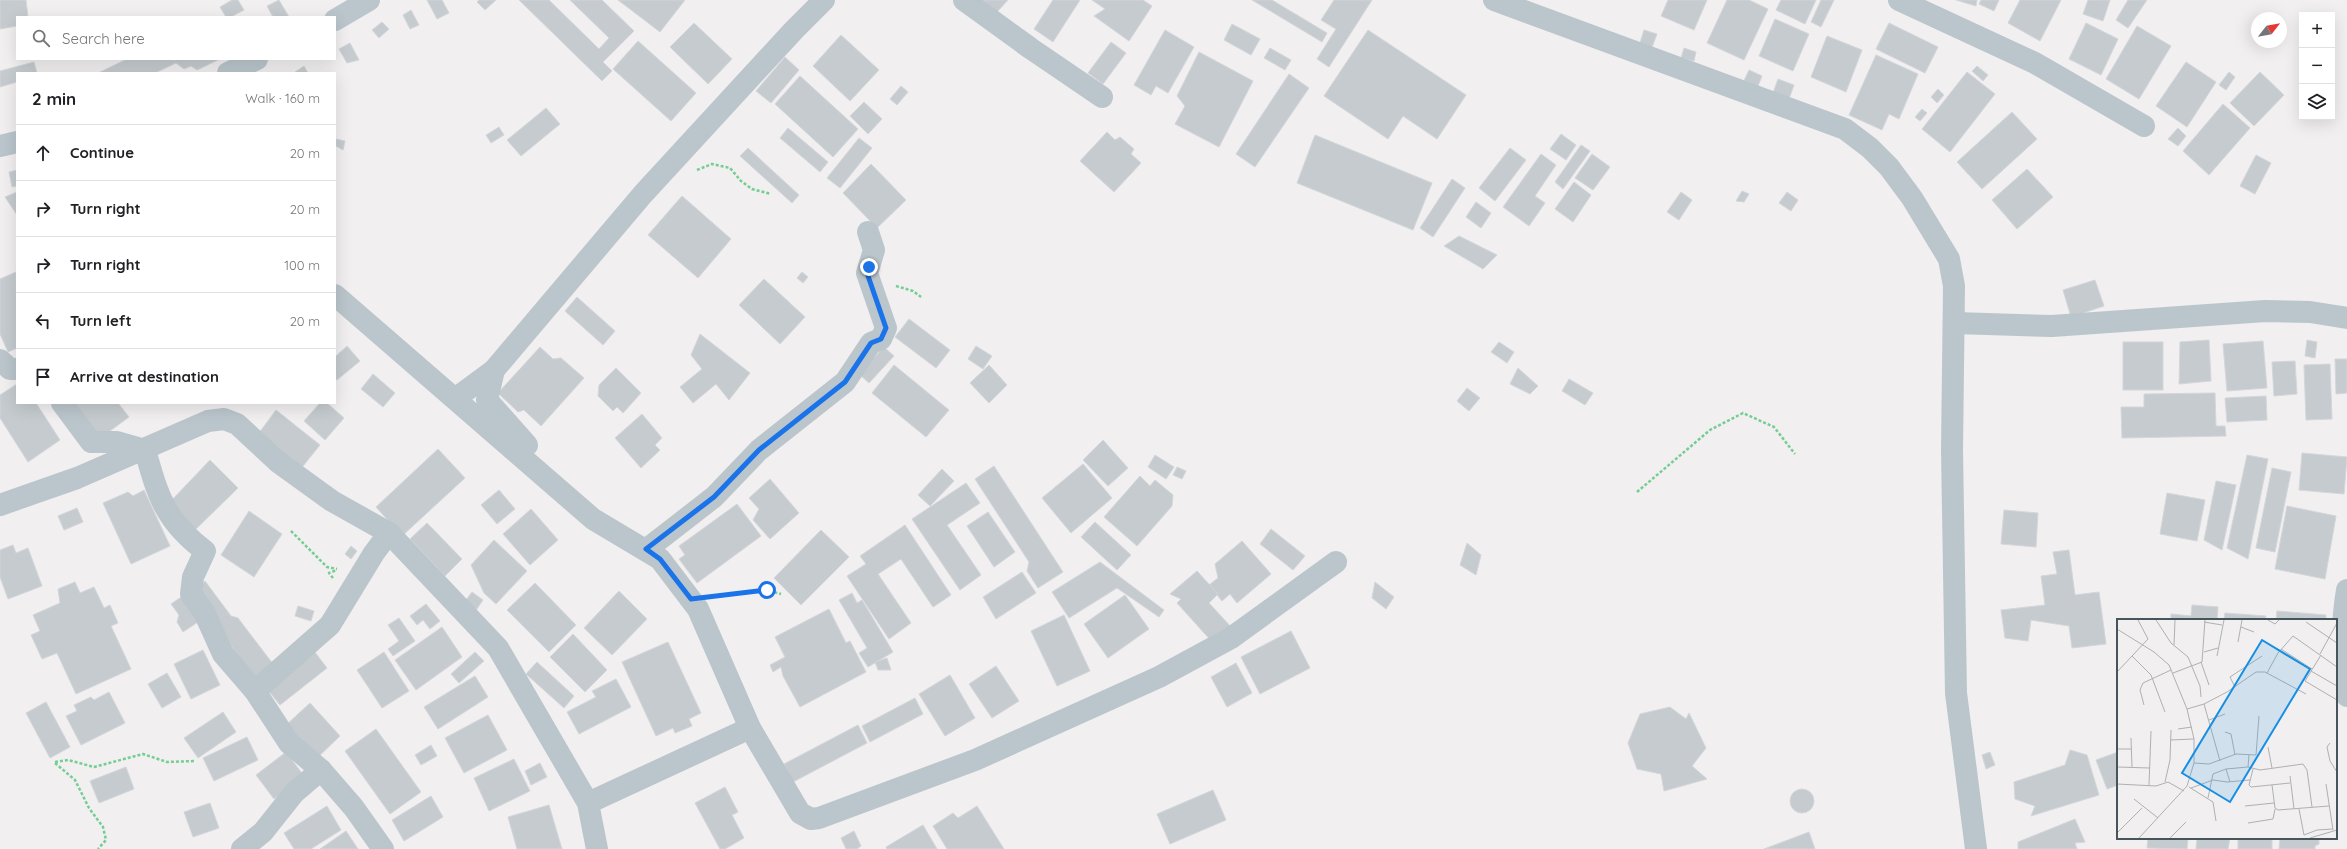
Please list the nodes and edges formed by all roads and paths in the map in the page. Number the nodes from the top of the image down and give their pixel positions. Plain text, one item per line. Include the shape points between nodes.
1 (369, 0) edge
2 (824, 0) edge
3 (964, 0) edge
4 (1494, 0) edge
5 (1899, 0) edge
6 (1537, 7) edge
7 (336, 19) edge
8 (255, 60) edge
9 (230, 72) edge
10 (1102, 97) dead end
11 (2144, 126) dead end
12 (16, 142) edge
13 (0, 146) edge
14 (697, 170) dead end
15 (771, 194) dead end
16 (868, 232) dead end
17 (336, 296) edge
18 (2347, 318) edge
19 (1955, 323) junction
20 (0, 360) edge
21 (16, 369) edge
22 (494, 370) junction
23 (456, 398) junction
24 (63, 404) edge
25 (145, 450) junction
26 (1795, 454) dead end
27 (1637, 492) dead end
28 (0, 505) edge
29 (593, 519) junction
30 (290, 531) dead end
31 (389, 533) junction
32 (646, 549) junction
33 (1336, 562) dead end
34 (337, 569) dead end
35 (2347, 590) edge
36 (782, 594) dead end
37 (691, 599) junction
38 (255, 691) junction
39 (2347, 696) edge
40 (750, 728) junction
41 (194, 762) dead end
42 (321, 770) junction
43 (588, 804) junction
44 (98, 849) edge
45 (242, 849) edge
46 (383, 849) edge
47 (597, 849) edge
48 (1976, 849) edge

1 - 7 street
2 - 22 street via 643,194
3 - 10 street
4 - 6 street
5 - 11 street via 2035,63
6 - 19 street via 1845,129 1889,167 1938,238 1949,259 1954,286
8 - 9 street
12 - 13 street
14 - 15 path via 712,164 730,168 752,189
16 - 32 street via 874,250 867,273 886,328 881,339 871,343 845,382 759,450 714,497
17 - 23 street
18 - 19 street via 2310,312 2266,311 2052,326
19 - 48 street via 1952,450 1956,693
20 - 21 street via 10,369
22 - 23 street
22 - 29 street via 487,400
23 - 29 street
24 - 25 street via 91,442 117,442
25 - 28 street via 77,478
25 - 31 street via 208,421 224,419 237,424 278,462 332,501
25 - 38 street via 157,493 172,521 205,551 194,577 191,594 204,612 222,654
26 - 27 path via 1774,427 1743,413 1710,430
29 - 32 street
30 - 34 path via 327,567
31 - 38 street via 330,625
31 - 43 street via 498,648
32 - 37 street via 660,559
33 - 40 street via 1232,638 1159,677 975,760 819,818 811,819 800,813
35 - 39 street via 2343,612
36 - 37 path via 767,590
37 - 40 street via 720,657
38 - 42 street via 289,743
40 - 43 street
41 - 44 path via 167,762 143,754 94,767 68,760 55,762 76,780 89,808 103,827 106,840
42 - 45 street via 294,793 263,832
42 - 46 street via 354,808
43 - 47 street

